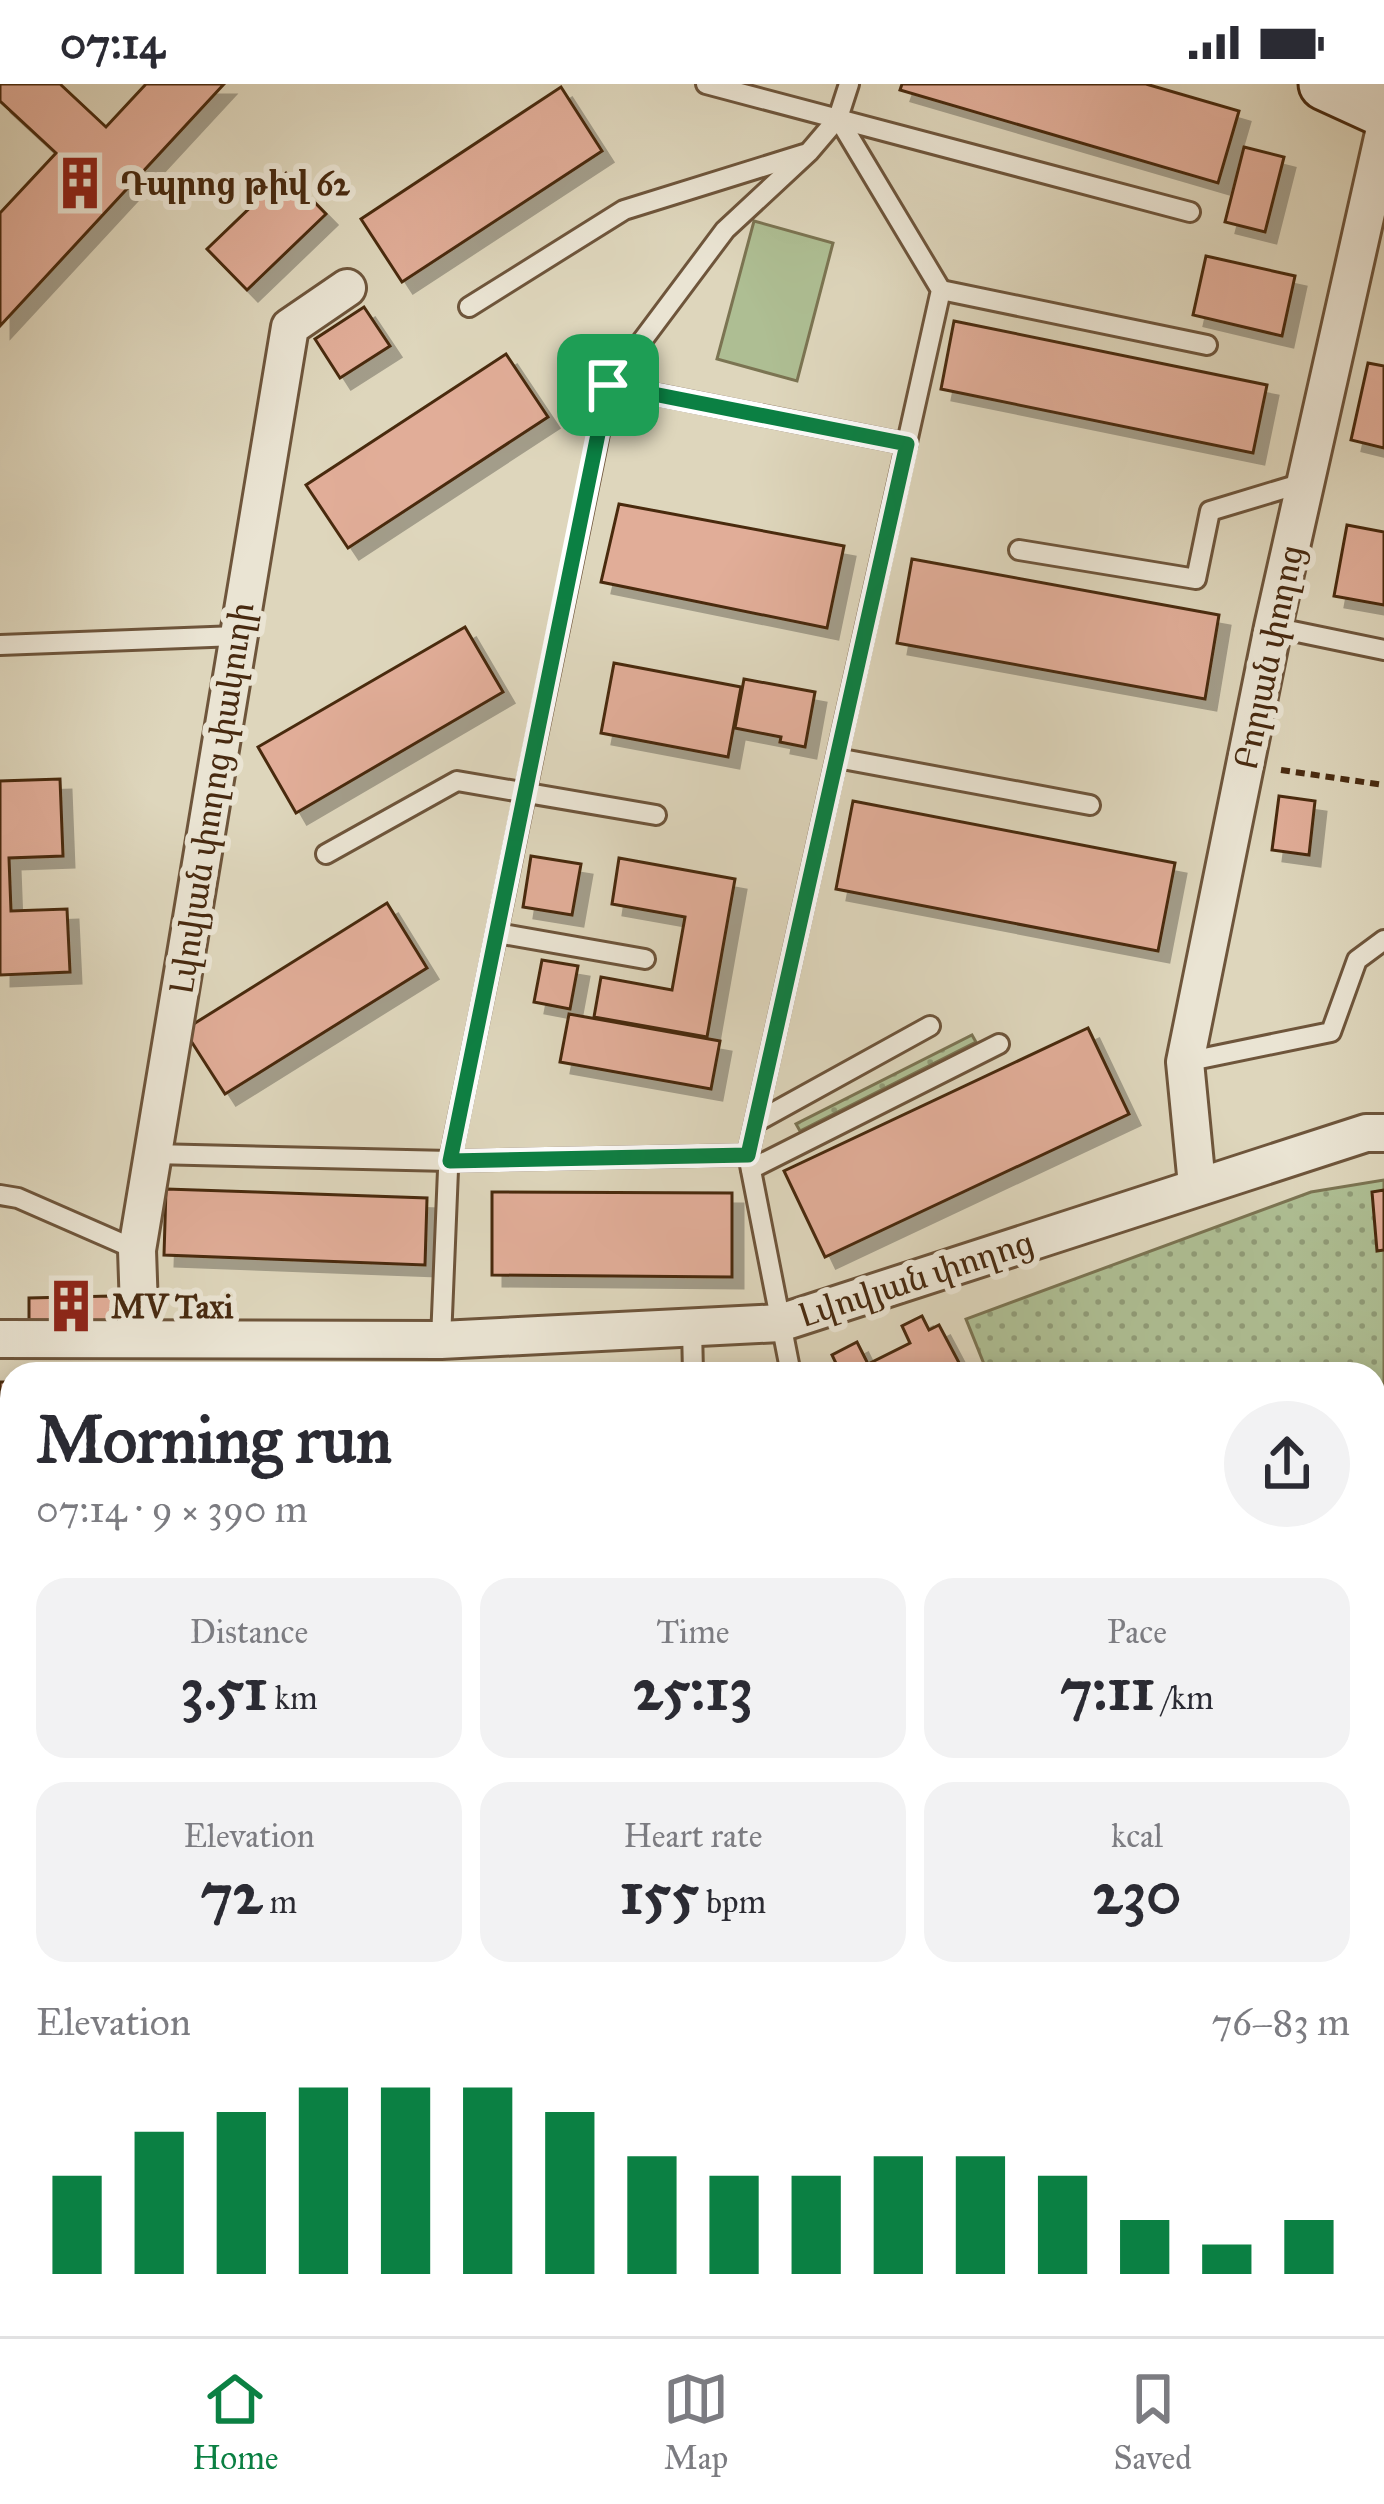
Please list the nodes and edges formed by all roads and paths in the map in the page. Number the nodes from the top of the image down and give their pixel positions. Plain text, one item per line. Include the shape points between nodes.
1 (706, 84) edge
2 (849, 84) edge
3 (1325, 84) edge
4 (1384, 111) edge
5 (838, 118) junction
6 (1384, 133) edge
7 (808, 152) junction
8 (1190, 212) dead end
9 (347, 288) dead end
10 (941, 290) junction
11 (469, 307) dead end
12 (1207, 345) dead end
13 (608, 385) junction
14 (907, 444) junction
15 (1306, 482) junction
16 (1018, 550) dead end
17 (1273, 628) junction
18 (237, 636) junction
19 (0, 645) edge
20 (1384, 650) edge
21 (837, 758) junction
22 (1245, 765) junction
23 (1384, 785) edge
24 (525, 791) junction
25 (1090, 805) dead end
26 (656, 815) dead end
27 (326, 854) dead end
28 (496, 933) junction
29 (1384, 940) edge
30 (645, 959) dead end
31 (930, 1026) dead end
32 (999, 1044) dead end
33 (1185, 1062) junction
34 (756, 1122) junction
35 (1384, 1132) edge
36 (153, 1154) junction
37 (450, 1161) junction
38 (749, 1162) junction
39 (1197, 1185) junction
40 (0, 1195) edge
41 (137, 1250) junction
42 (780, 1324) junction
43 (692, 1327) junction
44 (140, 1338) junction
45 (0, 1339) edge
46 (441, 1340) junction
47 (693, 1362) edge
48 (788, 1362) edge

1 - 5 lane
2 - 5 lane
3 - 4 street
5 - 7 lane
5 - 8 lane
5 - 10 lane
6 - 15 street, Բորյան փողոց
7 - 11 lane via 624,210
7 - 13 lane via 724,230
9 - 18 street, Լվովյան փողոց փակուղի via 290,327
10 - 12 lane
10 - 14 lane
13 - 14 lane
13 - 24 lane
14 - 21 lane
15 - 16 lane via 1210,511 1196,579
15 - 17 street, Բորյան փողոց
17 - 20 lane
17 - 22 street, Բորյան փողոց
18 - 19 lane
18 - 36 street, Լվովյան փողոց փակուղի
21 - 25 lane
21 - 34 lane
22 - 23 path
22 - 33 street, Բորյան փողոց
24 - 26 lane
24 - 27 lane via 457,781
24 - 28 lane
28 - 30 lane
28 - 37 lane
29 - 33 lane via 1357,960 1331,1032
31 - 34 lane
32 - 38 lane
33 - 39 street, Բորյան փողոց
34 - 38 lane
35 - 39 street, Լվովյան փողոց
36 - 37 lane
36 - 41 street, Լվովյան փողոց փակուղի
37 - 38 lane
37 - 46 lane
38 - 42 lane
39 - 42 street, Լվովյան փողոց
40 - 41 lane
41 - 44 street, Լվովյան փողոց փակուղի
42 - 43 street, Լվովյան փողոց
42 - 48 lane
43 - 46 street, Լվովյան փողոց
43 - 47 lane
44 - 45 street, Լվովյան փողոց
44 - 46 street, Լվովյան փողոց

